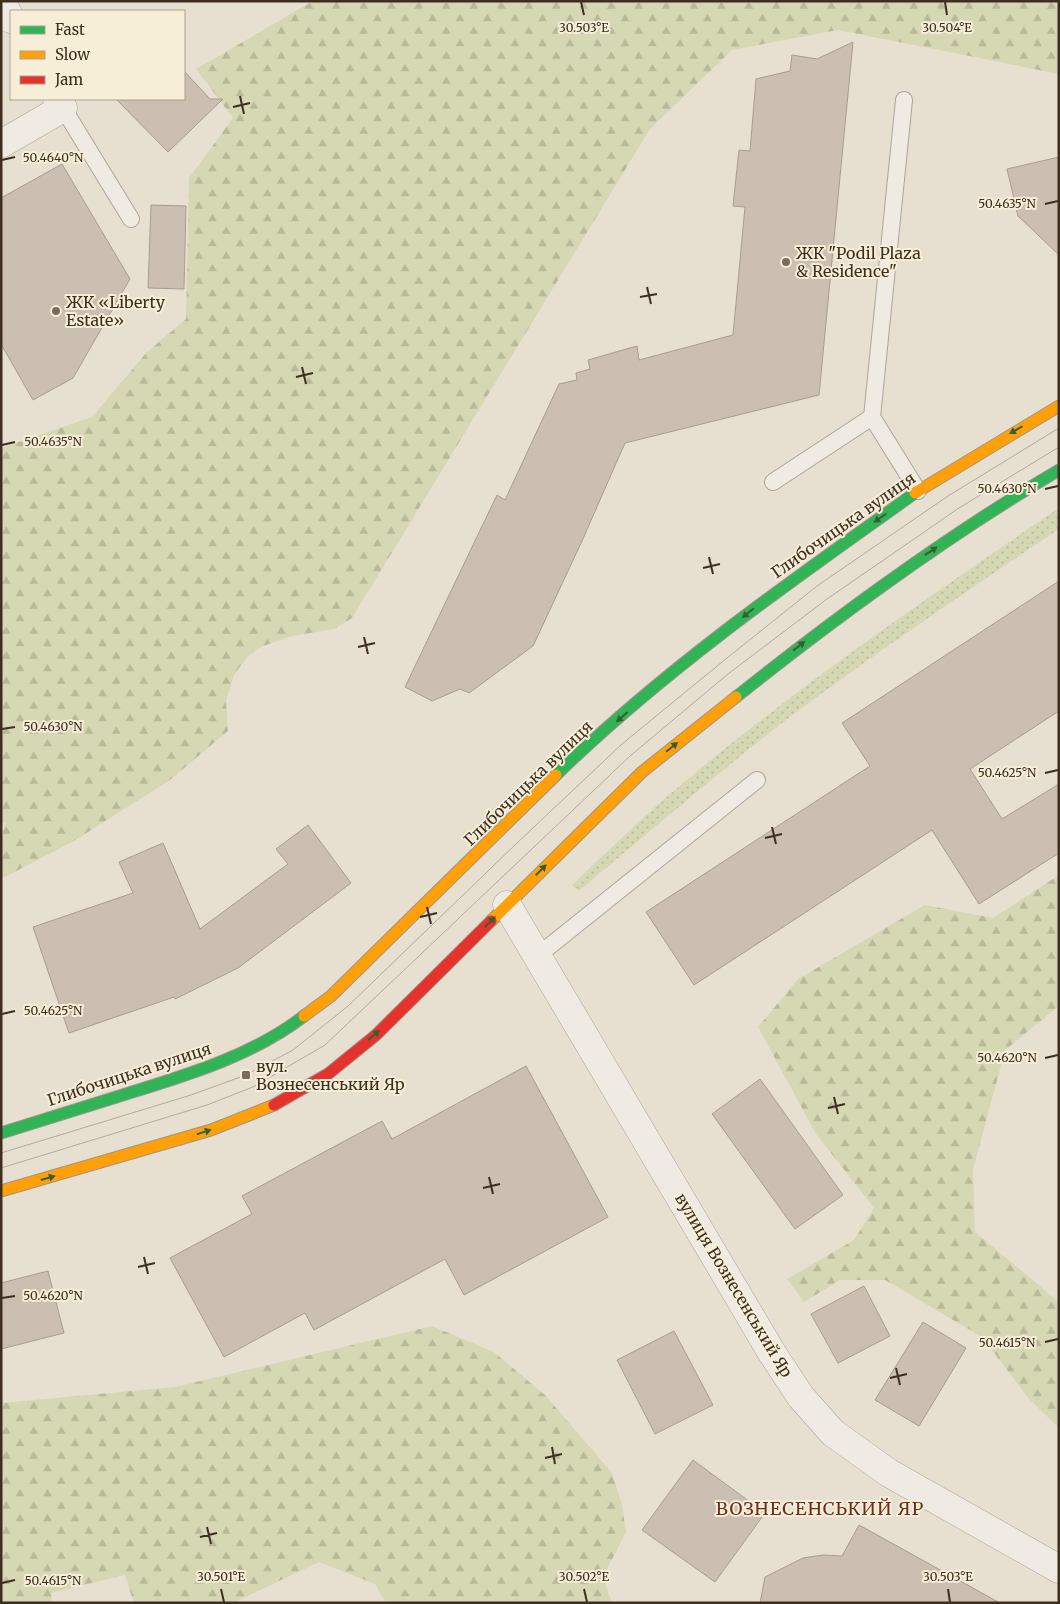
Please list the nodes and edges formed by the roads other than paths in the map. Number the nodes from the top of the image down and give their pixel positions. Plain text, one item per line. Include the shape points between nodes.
1 (1, 1) edge
2 (10, 17) edge
3 (904, 100) dead end
4 (60, 104) edge
5 (1, 144) edge
6 (131, 219) dead end
7 (1059, 406) edge
8 (872, 417) junction
9 (1059, 470) edge
10 (773, 482) dead end
11 (918, 491) junction
12 (757, 780) dead end
13 (507, 905) junction
14 (536, 957) junction
15 (1, 1133) edge
16 (1, 1191) edge
17 (1059, 1569) edge

1 - 2 street
3 - 8 lane
4 - 5 street
4 - 6 lane
7 -> 11 main road, Глибочицька вулиця
8 - 10 lane
8 - 11 lane
13 -> 9 main road via 642,772 728,701 918,560
11 -> 15 main road, Глибочицька вулиця via 754,608 637,703 572,760 331,996 291,1026 237,1055 186,1076
12 - 14 lane
13 - 14 street, вулиця Вознесенський Яр
16 -> 13 main road via 211,1130 279,1102 328,1074 376,1035
14 - 17 street, вулиця Вознесенський Яр via 772,1353 808,1404 833,1433 888,1474

